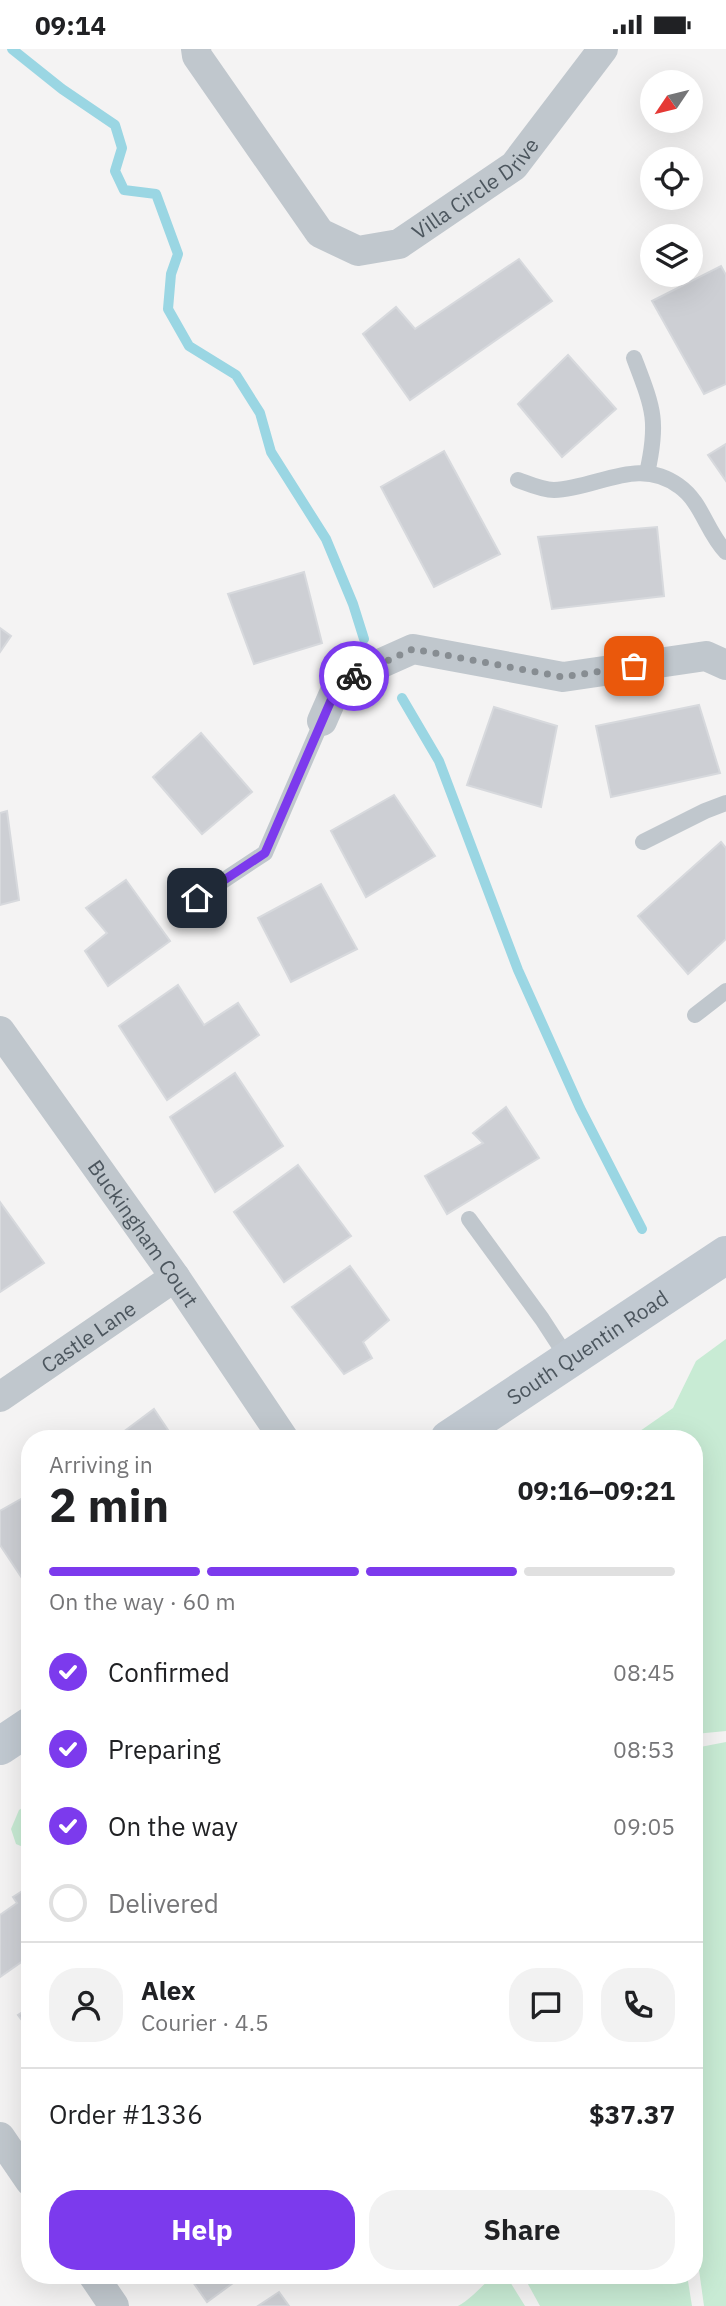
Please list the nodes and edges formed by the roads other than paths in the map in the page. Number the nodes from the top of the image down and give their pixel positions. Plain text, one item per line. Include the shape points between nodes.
1 (196, 49) edge
2 (603, 49) edge
3 (634, 358) dead end
4 (647, 473) junction
5 (518, 480) dead end
6 (726, 552) edge
7 (726, 665) edge
8 (322, 721) joint
9 (726, 803) edge
10 (643, 842) dead end
11 (197, 898) dead end
12 (726, 992) edge
13 (695, 1015) dead end
14 (0, 1031) edge
15 (469, 1219) dead end
16 (726, 1255) edge
17 (175, 1277) junction
18 (568, 1359) junction
19 (0, 1397) edge
20 (278, 1430) edge
21 (462, 1430) edge
22 (21, 1732) edge
23 (0, 1746) edge
24 (0, 2137) edge
25 (21, 2168) edge
26 (99, 2284) edge
27 (114, 2306) edge

1 - 2 street, Villa Circle Drive via 320,233 358,251 398,244 514,166
3 - 4 lane via 655,424
4 - 5 lane via 550,490
4 - 6 lane via 681,487
7 - 8 street via 706,656 563,677 413,649 339,682
8 - 11 lane via 265,853
9 - 10 lane
12 - 13 lane
14 - 17 street, Buckingham Court
15 - 18 lane
16 - 18 main road, South Quentin Road
17 - 19 street, Castle Lane
17 - 20 street, Buckingham Court
18 - 21 main road, South Quentin Road
22 - 23 main road
24 - 25 street
26 - 27 street

